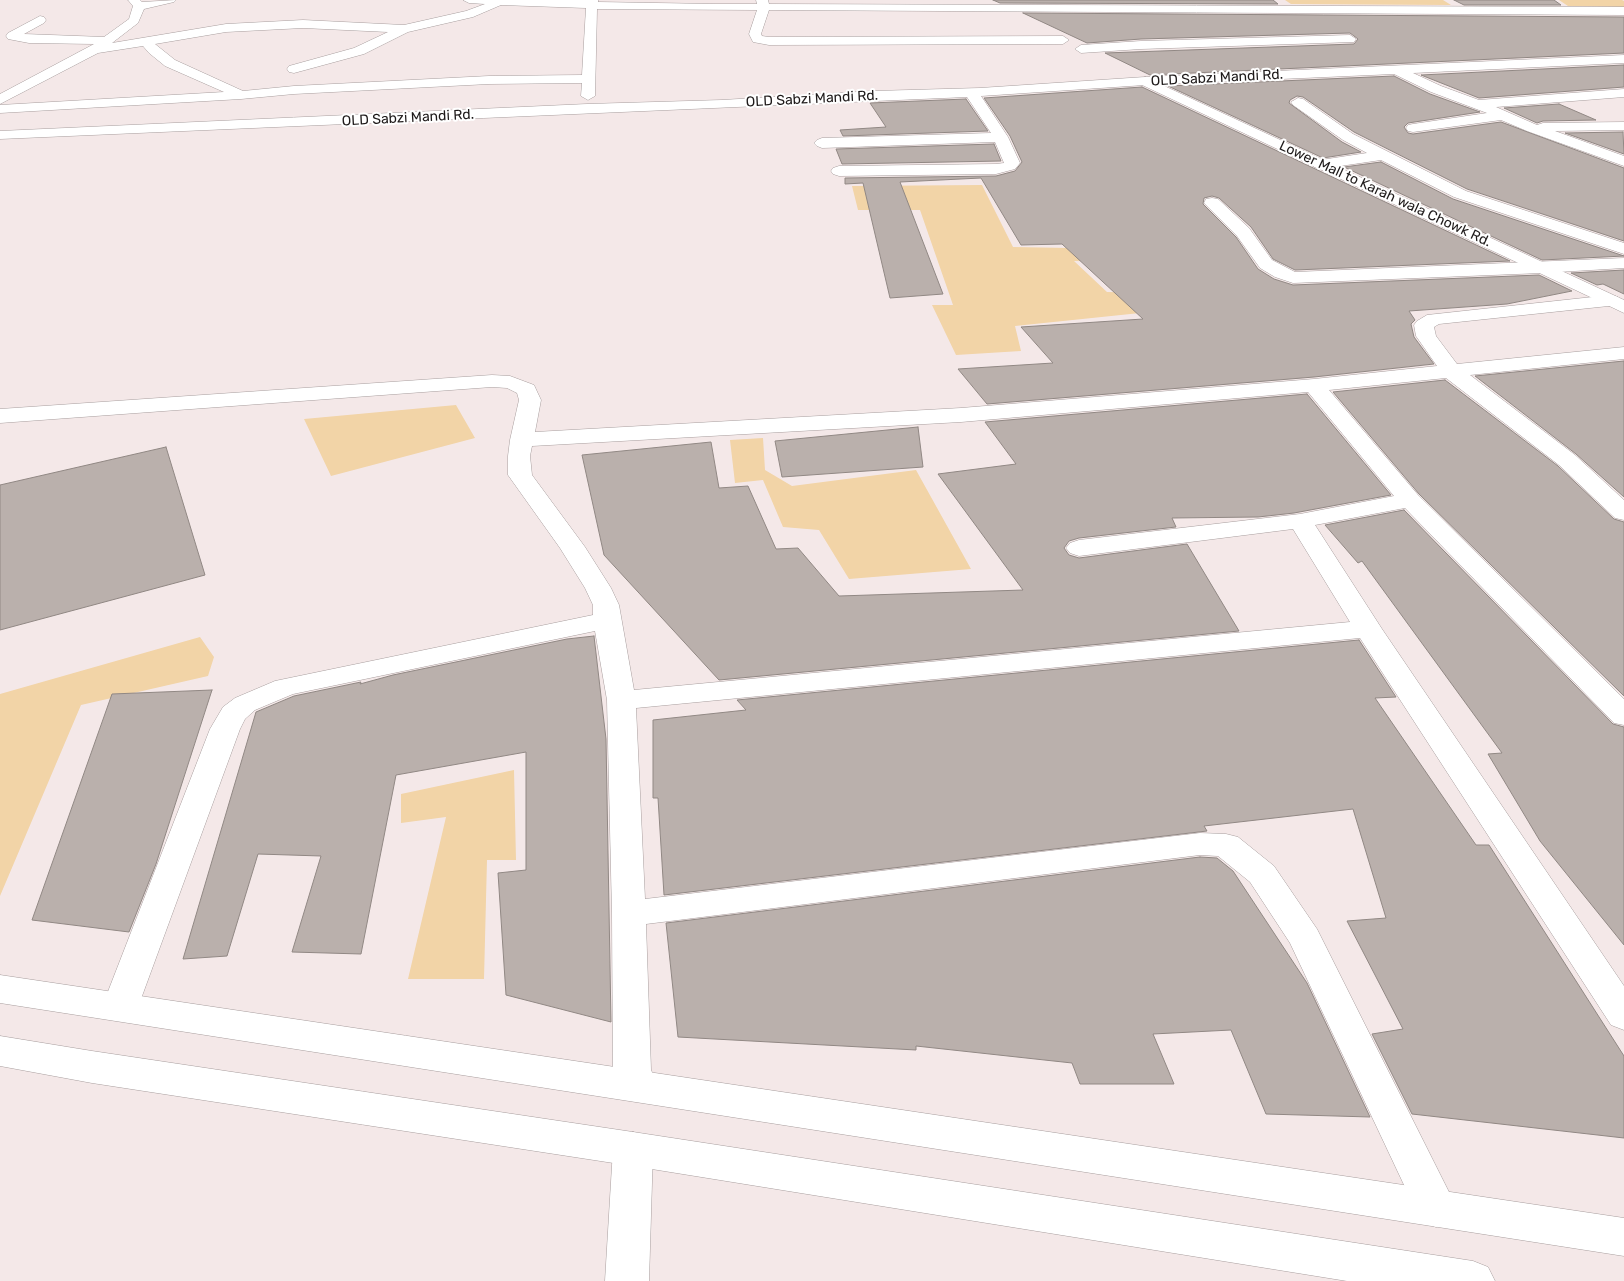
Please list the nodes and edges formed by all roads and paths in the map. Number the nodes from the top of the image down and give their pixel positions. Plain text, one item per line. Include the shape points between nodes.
1 (170, 0) edge
2 (469, 0) edge
3 (983, 0) edge
4 (1442, 0) edge
5 (1492, 0) edge
6 (137, 3) edge
7 (502, 3) junction
8 (592, 3) edge
9 (1025, 3) edge
10 (534, 4) junction
11 (763, 4) edge
12 (1076, 4) edge
13 (1174, 4) edge
14 (997, 7) junction
15 (1461, 10) junction
16 (1506, 10) junction
17 (1620, 10) edge
18 (527, 18) dead end
19 (40, 20) dead end
20 (1022, 20) dead end
21 (1038, 28) dead end
22 (404, 29) junction
23 (1350, 39) dead end
24 (1063, 40) junction
25 (107, 41) junction
26 (146, 42) junction
27 (1081, 49) junction
28 (94, 50) junction
29 (1624, 59) edge
30 (1105, 61) dead end
31 (1581, 61) junction
32 (294, 69) dead end
33 (1121, 69) dead end
34 (1394, 69) junction
35 (1607, 72) dead end
36 (589, 79) junction
37 (1145, 81) junction
38 (36, 82) junction
39 (0, 83) edge
40 (971, 92) junction
41 (1624, 93) edge
42 (241, 95) junction
43 (0, 100) edge
44 (1298, 102) dead end
45 (1478, 104) junction
46 (587, 108) junction
47 (0, 109) edge
48 (1503, 115) junction
49 (1624, 126) edge
50 (1412, 128) dead end
51 (1532, 128) junction
52 (0, 134) edge
53 (1001, 137) junction
54 (822, 143) dead end
55 (1384, 155) junction
56 (1624, 161) edge
57 (1320, 164) junction
58 (839, 171) dead end
59 (1212, 203) dead end
60 (1624, 249) edge
61 (1624, 263) edge
62 (1542, 268) junction
63 (1618, 304) edge
64 (1624, 353) edge
65 (1451, 371) junction
66 (1314, 386) junction
67 (0, 416) edge
68 (521, 440) junction
69 (1410, 500) junction
70 (1619, 501) edge
71 (1300, 521) junction
72 (1078, 548) dead end
73 (607, 620) junction
74 (1368, 629) junction
75 (621, 700) junction
76 (1624, 716) edge
77 (629, 914) junction
78 (0, 989) edge
79 (120, 1006) junction
80 (1624, 1015) edge
81 (0, 1051) edge
82 (635, 1083) junction
83 (633, 1149) junction
84 (1436, 1208) junction
85 (1624, 1237) edge
86 (627, 1281) edge
87 (1473, 1281) edge

1 - 6 street
2 - 7 street
3 - 14 street
4 - 15 street
5 - 16 street
6 - 25 street via 134,20
7 - 10 street
7 - 22 street
8 - 10 street
8 - 11 street
8 - 36 street
9 - 12 street
9 - 14 street
10 - 18 street
11 - 14 street
11 - 24 street via 755,34 757,39 769,41
12 - 13 street
13 - 15 street
14 - 20 street
15 - 16 street
16 - 17 street
19 - 25 street via 12,36
21 - 24 street
22 - 26 street via 284,24 226,28
22 - 32 street via 359,51
23 - 27 street
24 - 27 street
25 - 28 street
26 - 28 street
26 - 42 street via 170,63
27 - 30 street
28 - 38 street
29 - 31 street, OLD Sabzi Mandi Rd.
31 - 34 street, OLD Sabzi Mandi Rd.
31 - 35 street
33 - 37 street, Lower Mall to Karah wala Chowk Rd.
34 - 37 street, OLD Sabzi Mandi Rd.
34 - 45 street
36 - 42 street via 490,80
36 - 46 street
37 - 40 street, OLD Sabzi Mandi Rd.
37 - 57 street, Lower Mall to Karah wala Chowk Rd.
38 - 39 street
38 - 43 street
40 - 46 street, OLD Sabzi Mandi Rd.
40 - 53 street
41 - 45 street
42 - 47 street
44 - 55 street via 1348,137
45 - 48 street
46 - 52 street, OLD Sabzi Mandi Rd. via 157,130
48 - 50 street
48 - 51 street
49 - 51 street
51 - 56 street
53 - 54 street
53 - 58 street via 1012,163 996,169
55 - 57 street
55 - 60 street via 1460,194
57 - 62 street, Lower Mall to Karah wala Chowk Rd.
59 - 62 street via 1243,232 1266,264 1293,277
61 - 62 street
62 - 63 street, Lower Mall to Karah wala Chowk Rd.
63 - 65 street via 1434,319 1424,324 1426,336
64 - 65 street
65 - 66 street
65 - 70 street
66 - 68 street via 962,414
66 - 69 street
67 - 68 street via 492,381 510,382 527,389 530,400
68 - 73 street via 520,475 594,581 606,605
69 - 71 street
69 - 76 street
71 - 72 street
71 - 74 street
73 - 75 street
73 - 79 street via 285,687 245,704 233,714 225,729
74 - 75 street
74 - 80 street
75 - 77 street
77 - 82 street
77 - 84 street via 1200,844 1226,846 1262,874 1305,938
78 - 79 street
79 - 82 street
81 - 83 street
82 - 84 street
83 - 86 street
83 - 87 street
84 - 85 street

